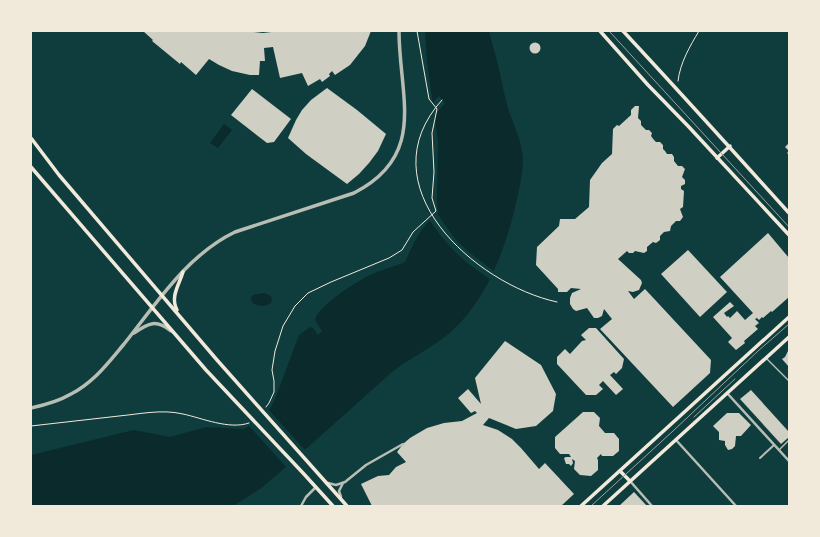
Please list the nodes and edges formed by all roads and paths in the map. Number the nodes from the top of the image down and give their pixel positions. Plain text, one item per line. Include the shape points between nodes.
1 (399, 31) edge
2 (417, 31) edge
3 (600, 31) edge
4 (623, 31) edge
5 (699, 31) edge
6 (678, 81) dead end
7 (442, 100) dead end
8 (31, 138) edge
9 (730, 146) junction
10 (717, 158) junction
11 (31, 167) edge
12 (789, 213) edge
13 (789, 235) edge
14 (183, 272) junction
15 (162, 295) junction
16 (557, 302) dead end
17 (152, 308) junction
18 (789, 317) edge
19 (181, 318) junction
20 (174, 333) junction
21 (130, 336) junction
22 (789, 337) edge
23 (766, 358) junction
24 (789, 381) edge
25 (727, 393) junction
26 (266, 407) dead end
27 (31, 408) edge
28 (253, 419) dead end
29 (31, 426) edge
30 (676, 439) junction
31 (789, 440) edge
32 (403, 444) dead end
33 (775, 445) junction
34 (779, 450) junction
35 (760, 458) dead end
36 (789, 461) edge
37 (620, 471) junction
38 (345, 482) junction
39 (630, 482) junction
40 (328, 483) junction
41 (316, 487) junction
42 (341, 499) junction
43 (301, 506) edge
44 (333, 506) edge
45 (347, 506) edge
46 (581, 506) edge
47 (603, 506) edge
48 (652, 506) edge
49 (736, 506) edge

1 - 14 street via 405,108 403,137 384,172 369,185 354,193 235,232 212,246
2 - 26 path via 429,99 437,109 432,133 432,198 436,211 413,232 402,250 308,293 296,306 283,326 275,351 272,370 274,392
3 - 10 main road
4 - 9 main road
5 - 6 path via 679,71
7 - 16 path via 425,124 416,154 416,171 422,196 430,213 465,256 483,269 542,299
8 - 15 main road via 59,175
9 - 10 main road
9 - 12 main road
10 - 13 main road
11 - 17 main road
14 - 15 street
14 - 19 main road via 175,291 174,301
15 - 17 street
15 - 19 main road
17 - 20 main road
17 - 21 street
18 - 37 main road
19 - 40 main road
20 - 21 street via 155,323 144,326
20 - 41 main road
21 - 27 street via 100,373 85,385 57,401
22 - 23 main road
23 - 24 lane
23 - 25 main road
25 - 30 main road
25 - 33 street
28 - 29 path via 248,424 235,425 168,412
30 - 39 main road
30 - 49 street
31 - 34 lane
32 - 38 street
33 - 34 street
33 - 35 street
34 - 36 street
37 - 39 main road
37 - 46 main road
38 - 40 street via 336,485
38 - 42 street via 339,491
39 - 47 main road
39 - 48 street
40 - 42 main road
41 - 43 street
41 - 44 main road
42 - 45 main road

